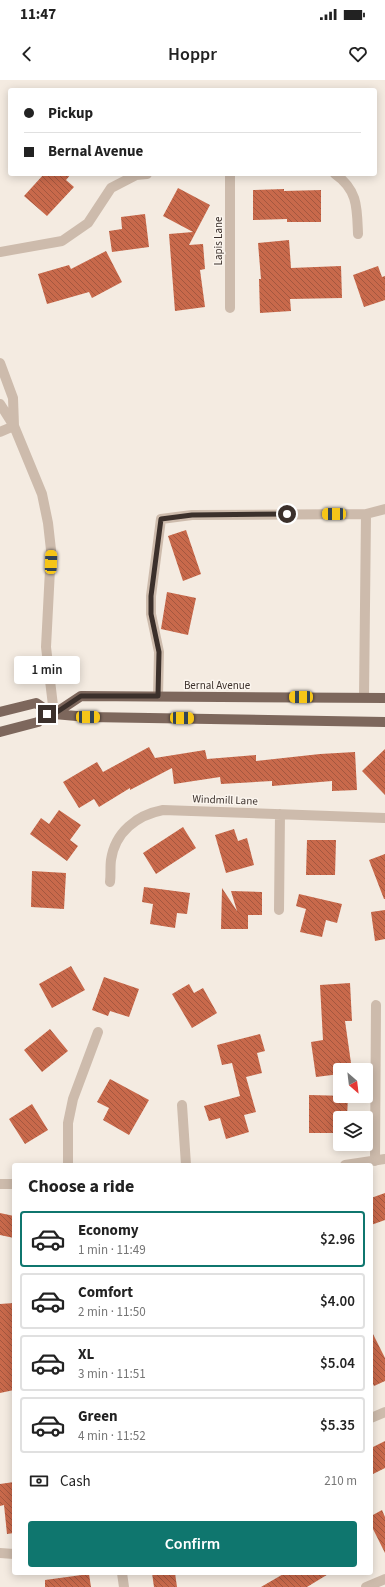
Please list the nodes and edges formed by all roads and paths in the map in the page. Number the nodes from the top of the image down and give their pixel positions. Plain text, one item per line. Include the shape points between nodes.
1 (134, 176) edge
2 (230, 176) edge
3 (338, 176) edge
4 (358, 234) dead end
5 (0, 252) edge
6 (230, 308) dead end
7 (0, 363) edge
8 (0, 404) edge
9 (14, 426) junction
10 (0, 432) edge
11 (385, 509) edge
12 (366, 514) junction
13 (158, 696) junction
14 (364, 697) junction
15 (385, 698) edge
16 (0, 712) edge
17 (51, 714) junction
18 (385, 722) edge
19 (0, 732) edge
20 (280, 814) junction
21 (385, 818) edge
22 (110, 882) dead end
23 (279, 910) dead end
24 (376, 1005) dead end
25 (98, 1032) dead end
26 (182, 1105) dead end
27 (380, 1160) edge
28 (68, 1163) edge
29 (186, 1163) edge
30 (359, 1163) edge
31 (0, 1184) edge
32 (12, 1184) edge
33 (385, 1412) edge
34 (373, 1417) edge
35 (0, 1553) edge
36 (12, 1554) edge
37 (122, 1575) edge
38 (385, 1579) edge
39 (124, 1587) edge
40 (366, 1587) edge

1 - 5 street via 111,188 88,224 62,241
2 - 6 street, Lapis Lane
3 - 4 street via 345,181 356,202
7 - 9 street via 13,398
8 - 9 street
9 - 10 street
9 - 17 street via 42,494 48,523 51,550 46,647
11 - 12 street
12 - 13 street via 192,515 161,519 151,596 151,614 159,652
12 - 14 street
13 - 14 main road, Bernal Avenue
13 - 17 main road, Bernal Avenue via 81,696
14 - 15 main road, Bernal Avenue
16 - 17 main road via 36,703
17 - 18 main road via 88,717
17 - 19 main road, Bernal Avenue via 38,722
20 - 21 street, Windmill Lane
20 - 22 street, Windmill Lane via 163,810 152,812 130,824 114,847
20 - 23 street
24 - 27 street
25 - 28 street via 73,1099 68,1123
26 - 29 street
27 - 30 street
31 - 32 street
33 - 34 street
35 - 36 street
37 - 39 street
38 - 40 street

